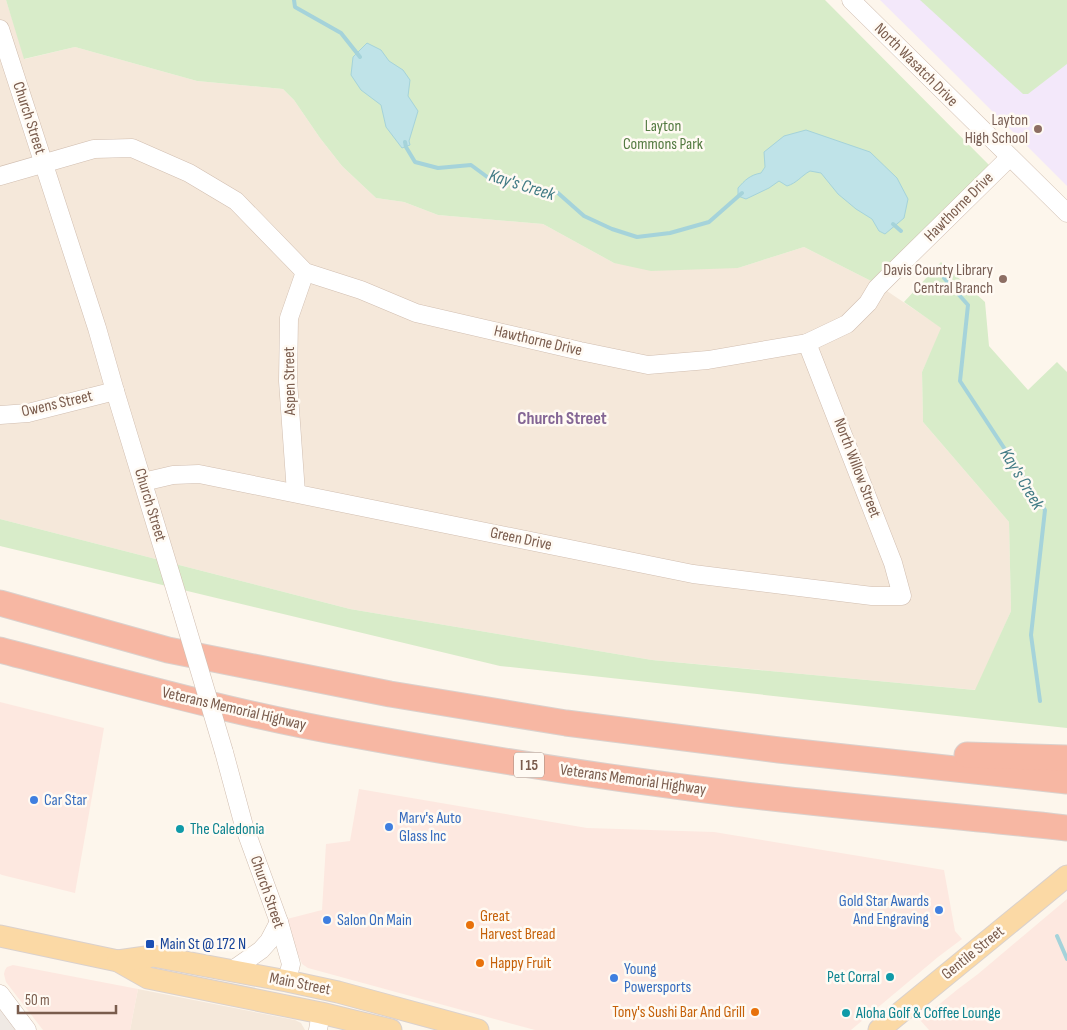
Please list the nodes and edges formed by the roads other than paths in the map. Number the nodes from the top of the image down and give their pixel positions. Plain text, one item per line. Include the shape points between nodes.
1 (850, 0) edge
2 (0, 29) edge
3 (1010, 157) junction
4 (44, 163) junction
5 (0, 176) edge
6 (1067, 213) edge
7 (306, 272) junction
8 (807, 342) junction
9 (114, 391) junction
10 (0, 415) edge
11 (143, 482) junction
12 (296, 493) junction
13 (902, 596) joint
14 (0, 603) edge
15 (0, 650) edge
16 (778, 750) junction
17 (1067, 758) edge
18 (1067, 781) edge
19 (1067, 828) edge
20 (1067, 876) edge
21 (279, 922) junction
22 (1, 940) edge
23 (118, 961) junction
24 (231, 971) junction
25 (287, 981) junction
26 (0, 994) edge
27 (414, 1012) junction
28 (320, 1021) edge
29 (27, 1030) edge
30 (391, 1030) edge
31 (478, 1030) edge
32 (879, 1030) edge

1 - 3 street, North Wasatch Drive
2 - 4 street, Church Street
3 - 6 street, North Wasatch Drive
3 - 8 street, Hawthorne Drive via 877,288 868,303 847,324
4 - 5 street, Hawthorne Drive
4 - 7 street, Hawthorne Drive via 94,149 132,148 189,172 236,201
4 - 9 street, Church Street
7 - 8 street, Hawthorne Drive via 416,313 648,365 708,360
7 - 12 street, Aspen Street via 290,318 288,381
8 - 13 street, North Willow Street via 893,563
9 - 10 street, Owens Street via 28,413
9 - 11 street, Church Street
11 - 12 street, Green Drive via 173,475 199,474
11 - 21 street, Church Street, bridge via 244,826
12 - 13 street, Green Drive via 693,574 872,596
14 - 16 highway via 168,650 390,694 566,723
15 - 19 highway, Veterans Memorial Highway / I 15 via 253,714 441,751 740,794
16 - 17 highway
16 - 18 highway
20 - 32 main road, Gentile Street
21 - 24 street via 262,950
21 - 25 street, Church Street via 291,964
22 - 23 main road, Main Street
23 - 24 main road, Main Street via 153,956
23 - 28 main road, Main Street via 148,978
24 - 25 main road, Main Street
25 - 27 main road, Main Street
26 - 29 street
27 - 28 main road via 379,1016 333,1003 324,1007
27 - 31 main road, Main Street
28 - 30 main road, Main Street

